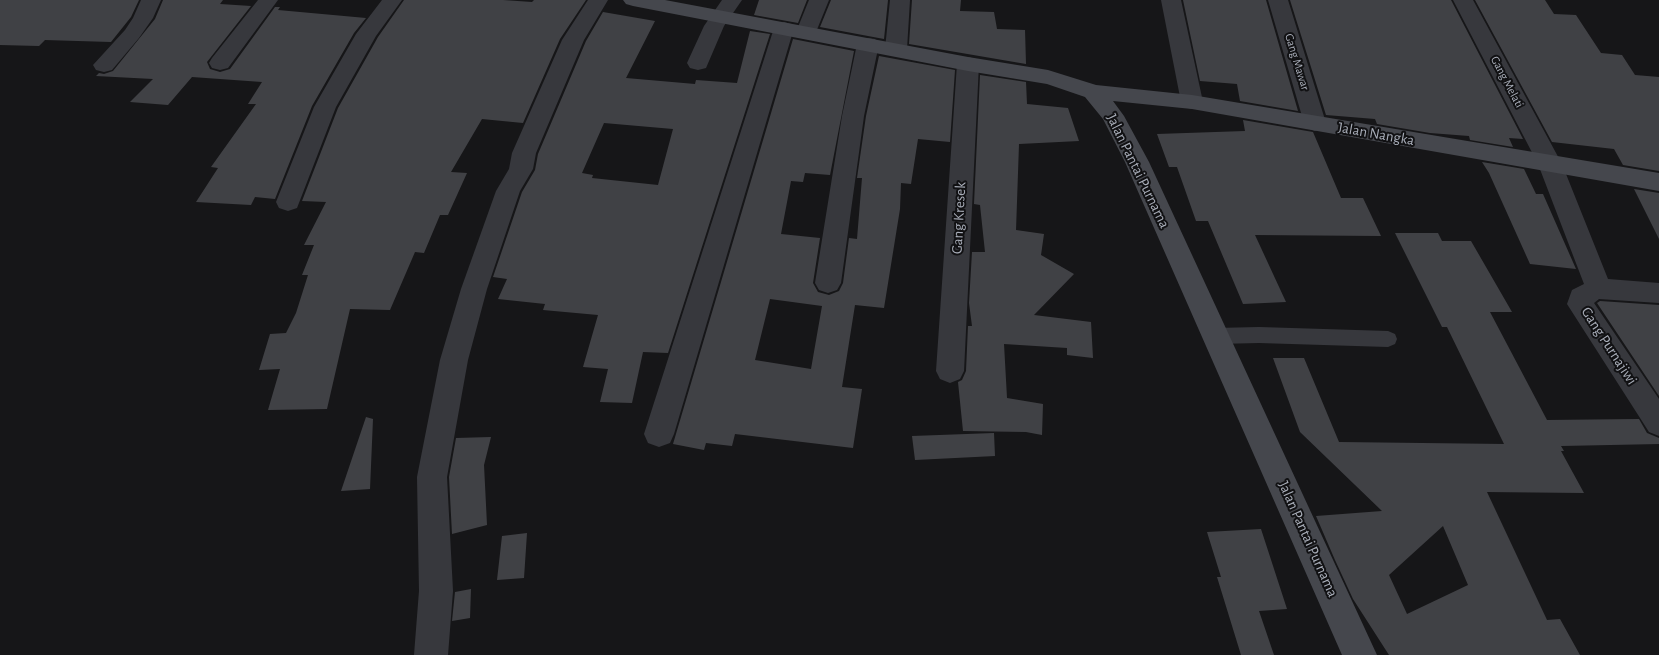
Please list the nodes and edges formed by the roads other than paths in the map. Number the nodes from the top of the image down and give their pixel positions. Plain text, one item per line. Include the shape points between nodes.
1 (151, 0) edge
2 (268, 0) edge
3 (392, 0) edge
4 (598, 0) edge
5 (633, 0) edge
6 (819, 0) edge
7 (900, 0) edge
8 (1171, 0) edge
9 (1278, 0) edge
10 (1464, 0) edge
11 (727, 8) edge
12 (795, 30) junction
13 (868, 44) junction
14 (896, 49) junction
15 (220, 63) dead end
16 (698, 63) dead end
17 (968, 64) junction
18 (104, 65) dead end
19 (1093, 92) junction
20 (1192, 102) junction
21 (1315, 123) junction
22 (1550, 164) junction
23 (1659, 182) edge
24 (288, 202) dead end
25 (828, 283) dead end
26 (1600, 288) junction
27 (1659, 293) edge
28 (1216, 336) junction
29 (1388, 339) dead end
30 (950, 371) dead end
31 (1659, 423) edge
32 (659, 434) dead end
33 (430, 655) edge
34 (1360, 655) edge

1 - 18 street via 132,34
2 - 15 street
3 - 24 street via 366,34 325,107
4 - 33 street via 573,40 524,153 521,169 508,191 474,289 454,360 432,477 436,592
5 - 11 street, Jalan Pantai Purnama
6 - 12 street
7 - 14 street
8 - 20 street
9 - 21 street, Gang Mawar
10 - 22 street, Gang Melati
11 - 12 street, Jalan Pantai Purnama
11 - 16 street via 714,26
12 - 13 street, Jalan Pantai Purnama
12 - 32 street
13 - 14 street, Jalan Pantai Purnama
13 - 25 street via 853,116
14 - 17 street, Jalan Pantai Purnama
17 - 19 street, Jalan Pantai Purnama via 1048,77
17 - 30 street, Gang Kresek
19 - 20 street, Jalan Nangka
19 - 28 street, Jalan Pantai Purnama via 1113,116 1137,162
20 - 21 street, Jalan Nangka
21 - 22 street, Jalan Nangka
22 - 23 street, Jalan Nangka
22 - 26 street, Gang Purnajiwi
26 - 27 street
26 - 31 street, Gang Purnajiwi via 1584,294 1580,304
28 - 29 lane
28 - 34 street, Jalan Pantai Purnama

